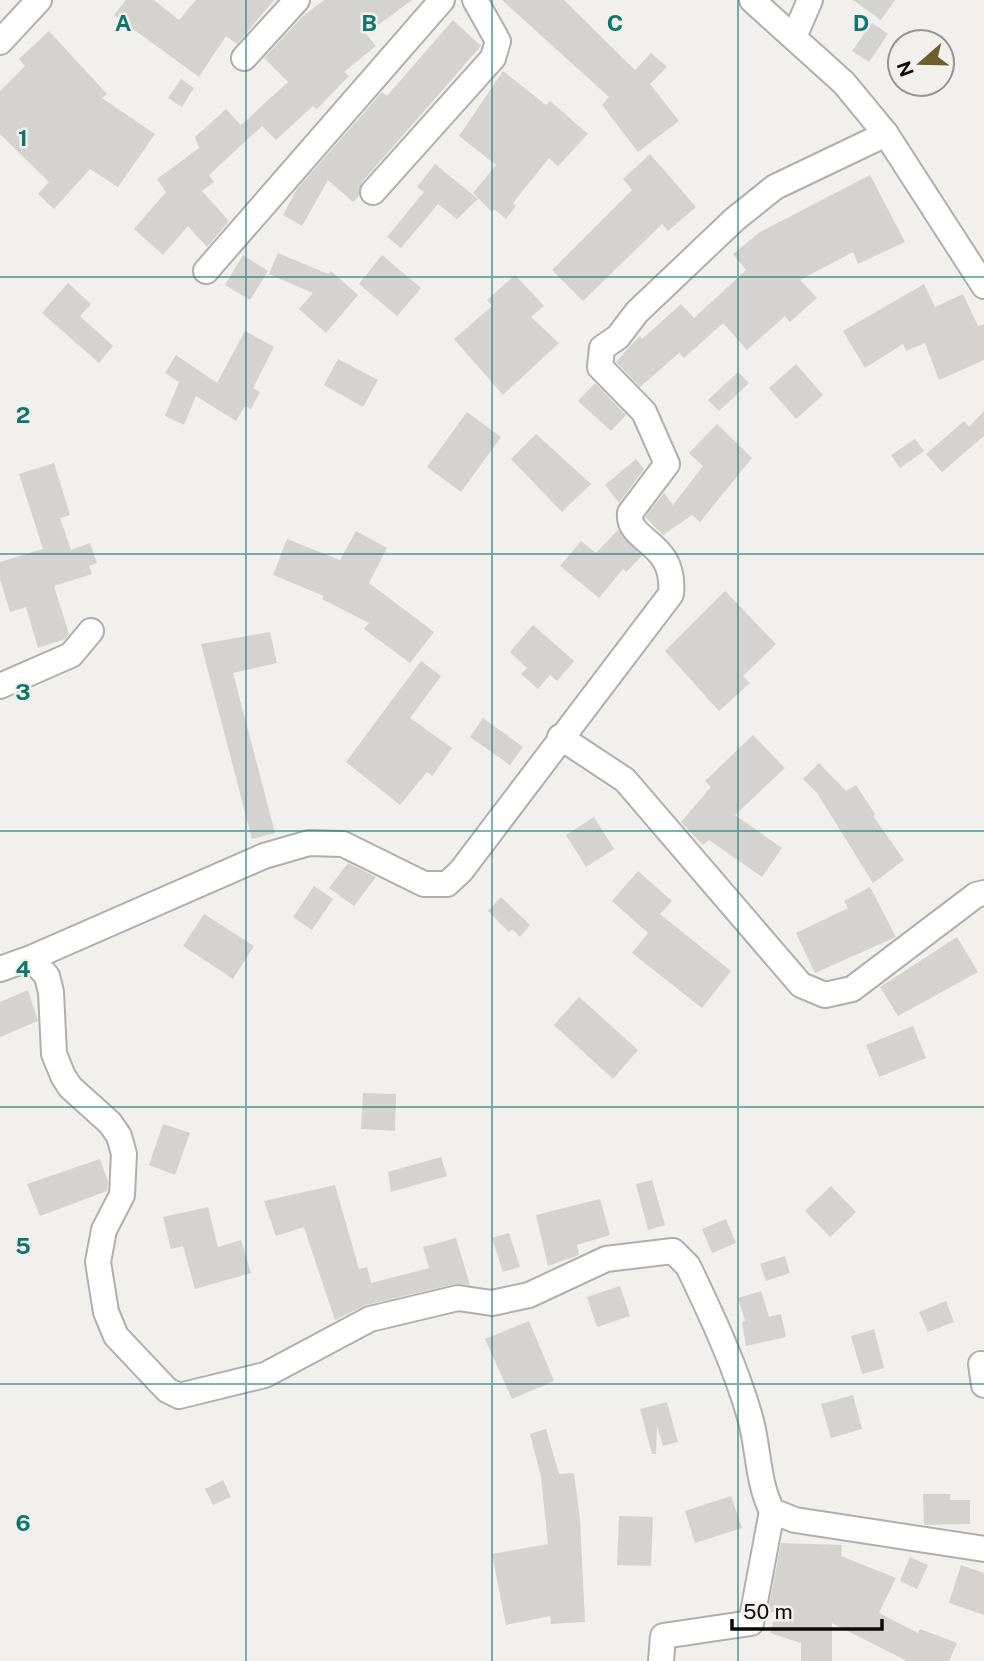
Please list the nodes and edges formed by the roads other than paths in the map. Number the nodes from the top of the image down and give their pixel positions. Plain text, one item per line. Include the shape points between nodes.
1 (39, 0) edge
2 (297, 0) edge
3 (442, 0) edge
4 (475, 0) edge
5 (752, 0) edge
6 (810, 0) edge
7 (794, 37) junction
8 (0, 42) edge
9 (244, 58) dead end
10 (886, 134) junction
11 (373, 192) dead end
12 (206, 271) dead end
13 (984, 286) edge
14 (91, 631) dead end
15 (0, 686) edge
16 (560, 737) junction
17 (984, 893) edge
18 (31, 958) junction
19 (0, 969) edge
20 (772, 1511) junction
21 (984, 1549) edge
22 (661, 1661) edge

1 - 8 street
2 - 9 street
3 - 12 street
4 - 11 street via 498,41 494,58
5 - 7 street
6 - 7 street
7 - 10 street via 844,83
10 - 13 street
10 - 16 street via 775,187 735,219 602,348 600,367 644,412 667,464 630,513 629,522 664,557 672,577 671,594
14 - 15 street via 71,655
16 - 17 street via 625,780 802,985 825,995 852,989
16 - 18 street via 488,837 447,884 424,884 342,844 309,843 264,856
18 - 19 street
18 - 20 street via 47,976 54,1055 63,1076 110,1123 124,1154 122,1195 104,1230 98,1262 106,1312 116,1336 167,1390 179,1396 197,1394 265,1375 370,1319 458,1298 492,1303 529,1295 606,1259 673,1251 688,1266 744,1399 758,1447 761,1489
20 - 21 street via 795,1520
20 - 22 street via 751,1623 663,1636

